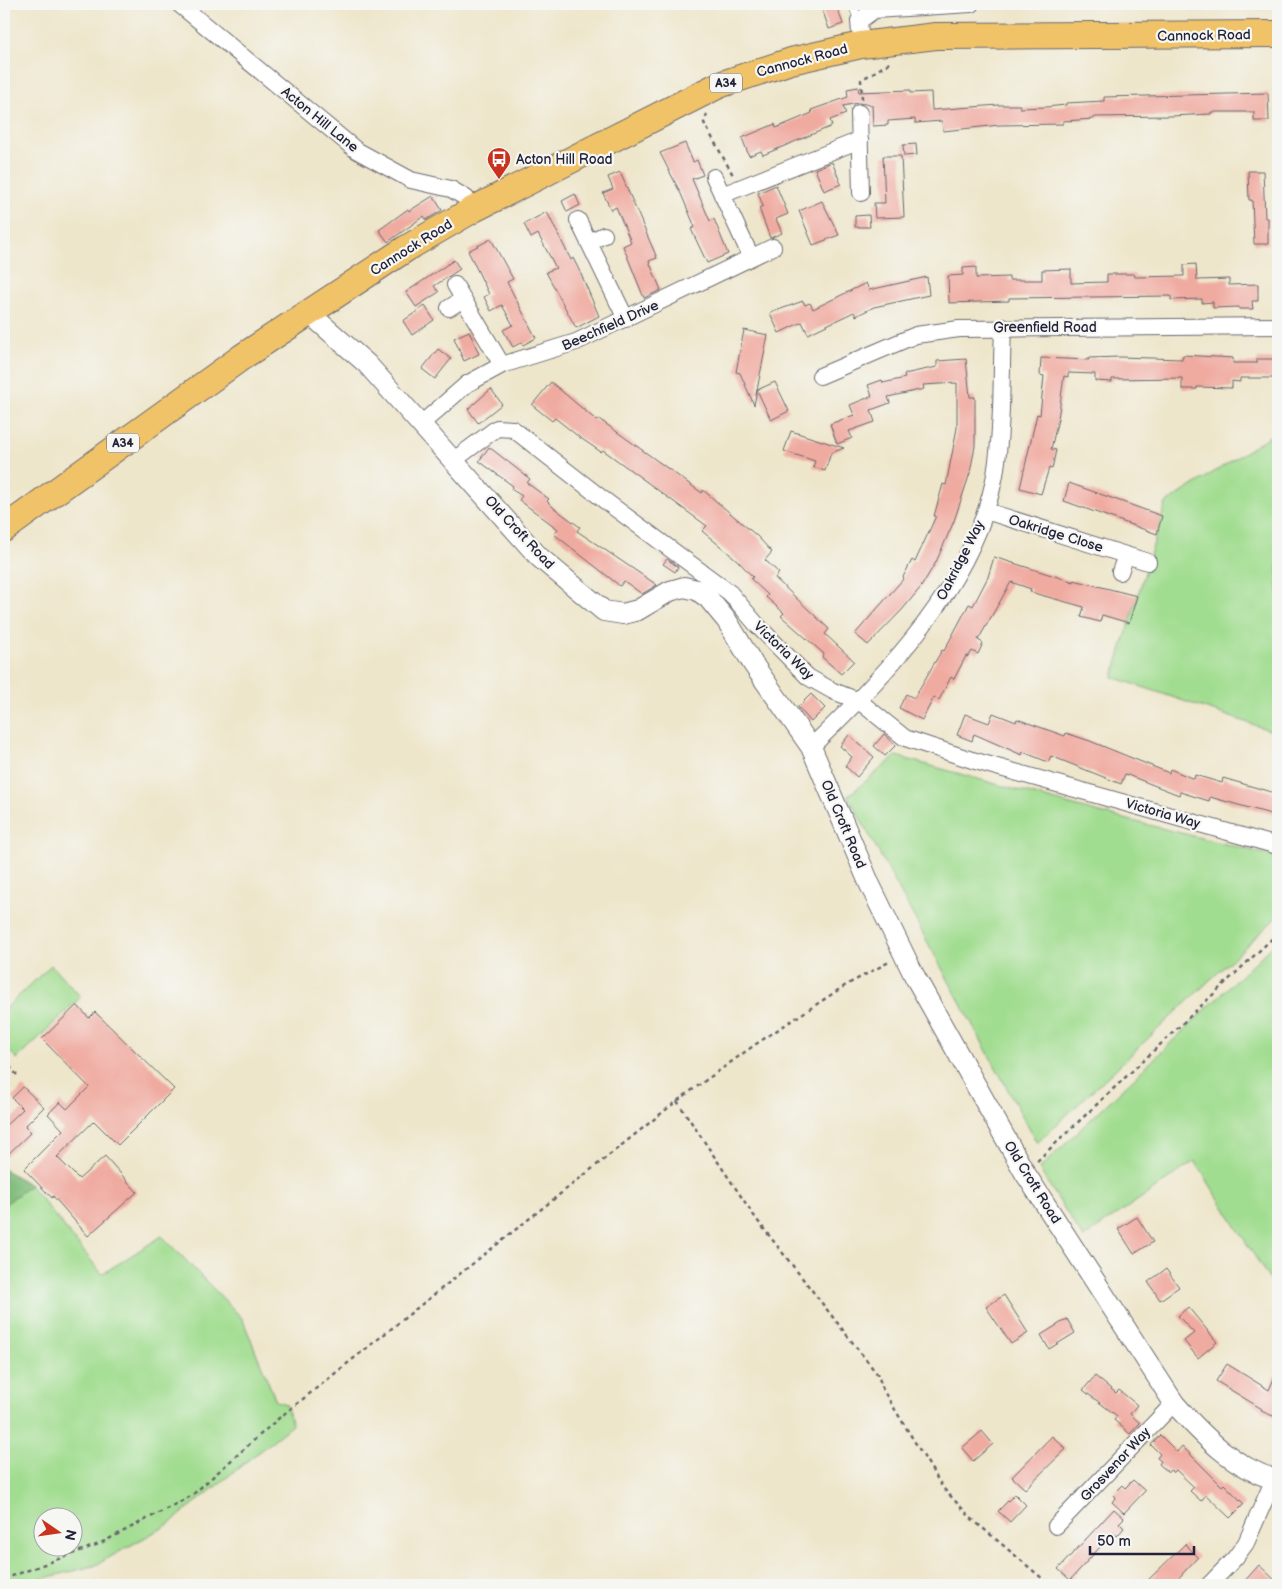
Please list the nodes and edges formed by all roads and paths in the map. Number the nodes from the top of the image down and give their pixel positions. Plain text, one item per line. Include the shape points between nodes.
1 (179, 4) edge
2 (852, 4) edge
3 (971, 4) edge
4 (860, 33) junction
5 (1278, 34) edge
6 (894, 60) dead end
7 (719, 85) junction
8 (859, 113) joint
9 (860, 140) junction
10 (714, 177) dead end
11 (740, 188) junction
12 (861, 193) dead end
13 (722, 195) junction
14 (474, 209) junction
15 (578, 220) dead end
16 (604, 235) dead end
17 (589, 242) junction
18 (773, 247) dead end
19 (750, 257) junction
20 (455, 285) dead end
21 (309, 313) junction
22 (626, 319) junction
23 (1278, 326) edge
24 (1003, 327) junction
25 (502, 366) junction
26 (820, 376) dead end
27 (421, 424) junction
28 (454, 460) junction
29 (986, 511) junction
30 (4, 529) edge
31 (1126, 555) junction
32 (1148, 562) dead end
33 (1120, 572) dead end
34 (858, 701) junction
35 (811, 748) junction
36 (1278, 846) edge
37 (1278, 933) edge
38 (905, 953) junction
39 (4, 1060) edge
40 (17, 1075) dead end
41 (677, 1101) junction
42 (1026, 1173) junction
43 (1174, 1402) junction
44 (1276, 1480) edge
45 (1056, 1526) dead end
46 (4, 1579) edge
47 (1050, 1585) edge
48 (1208, 1585) edge

1 - 14 street, Acton Hill Lane via 356,150 411,180 451,189 466,198
2 - 4 lane
3 - 4 street, Cannock Road via 874,10
4 - 5 main road, Cannock Road / A34 via 936,36
4 - 7 main road, Cannock Road / A34
6 - 8 path via 860,80 862,104
7 - 11 path via 704,123
7 - 14 main road, Cannock Road / A34
8 - 9 street
9 - 11 street
9 - 12 street
10 - 13 street
11 - 13 street
13 - 19 street
14 - 21 main road, Cannock Road / A34 via 407,248
15 - 17 street
16 - 17 street
17 - 22 street
18 - 19 street, Beechfield Drive
19 - 22 street, Beechfield Drive
20 - 25 street via 456,304
21 - 27 street, Old Croft Road via 367,364
21 - 30 main road, Cannock Road / A34 via 242,357
22 - 25 street, Beechfield Drive via 576,342
23 - 24 street, Greenfield Road
24 - 26 street, Greenfield Road via 916,335
24 - 29 street, Oakridge Way via 999,444
25 - 27 street, Beechfield Drive via 467,384
27 - 28 street, Old Croft Road
28 - 34 street, Victoria Way via 498,428 513,429 730,593 808,677
28 - 35 street, Old Croft Road via 539,556 604,611 623,614 638,610 670,591 684,587 697,590 708,598 727,621
29 - 31 street, Oakridge Close
29 - 34 street, Oakridge Way via 942,599
31 - 32 street, Oakridge Close
31 - 33 street
34 - 35 street, Oakridge Way
34 - 36 street, Victoria Way via 905,738
35 - 38 street, Old Croft Road via 870,885
37 - 42 path
38 - 41 path via 846,985 789,1022
38 - 42 street, Old Croft Road
39 - 40 path
41 - 46 path via 279,1418 190,1496 100,1544
41 - 47 path via 756,1220 878,1375 883,1390 943,1488 984,1530
42 - 43 street, Old Croft Road
43 - 44 street, Old Croft Road via 1195,1427 1248,1470
43 - 45 street, Grosvenor Way
44 - 48 street via 1246,1543

